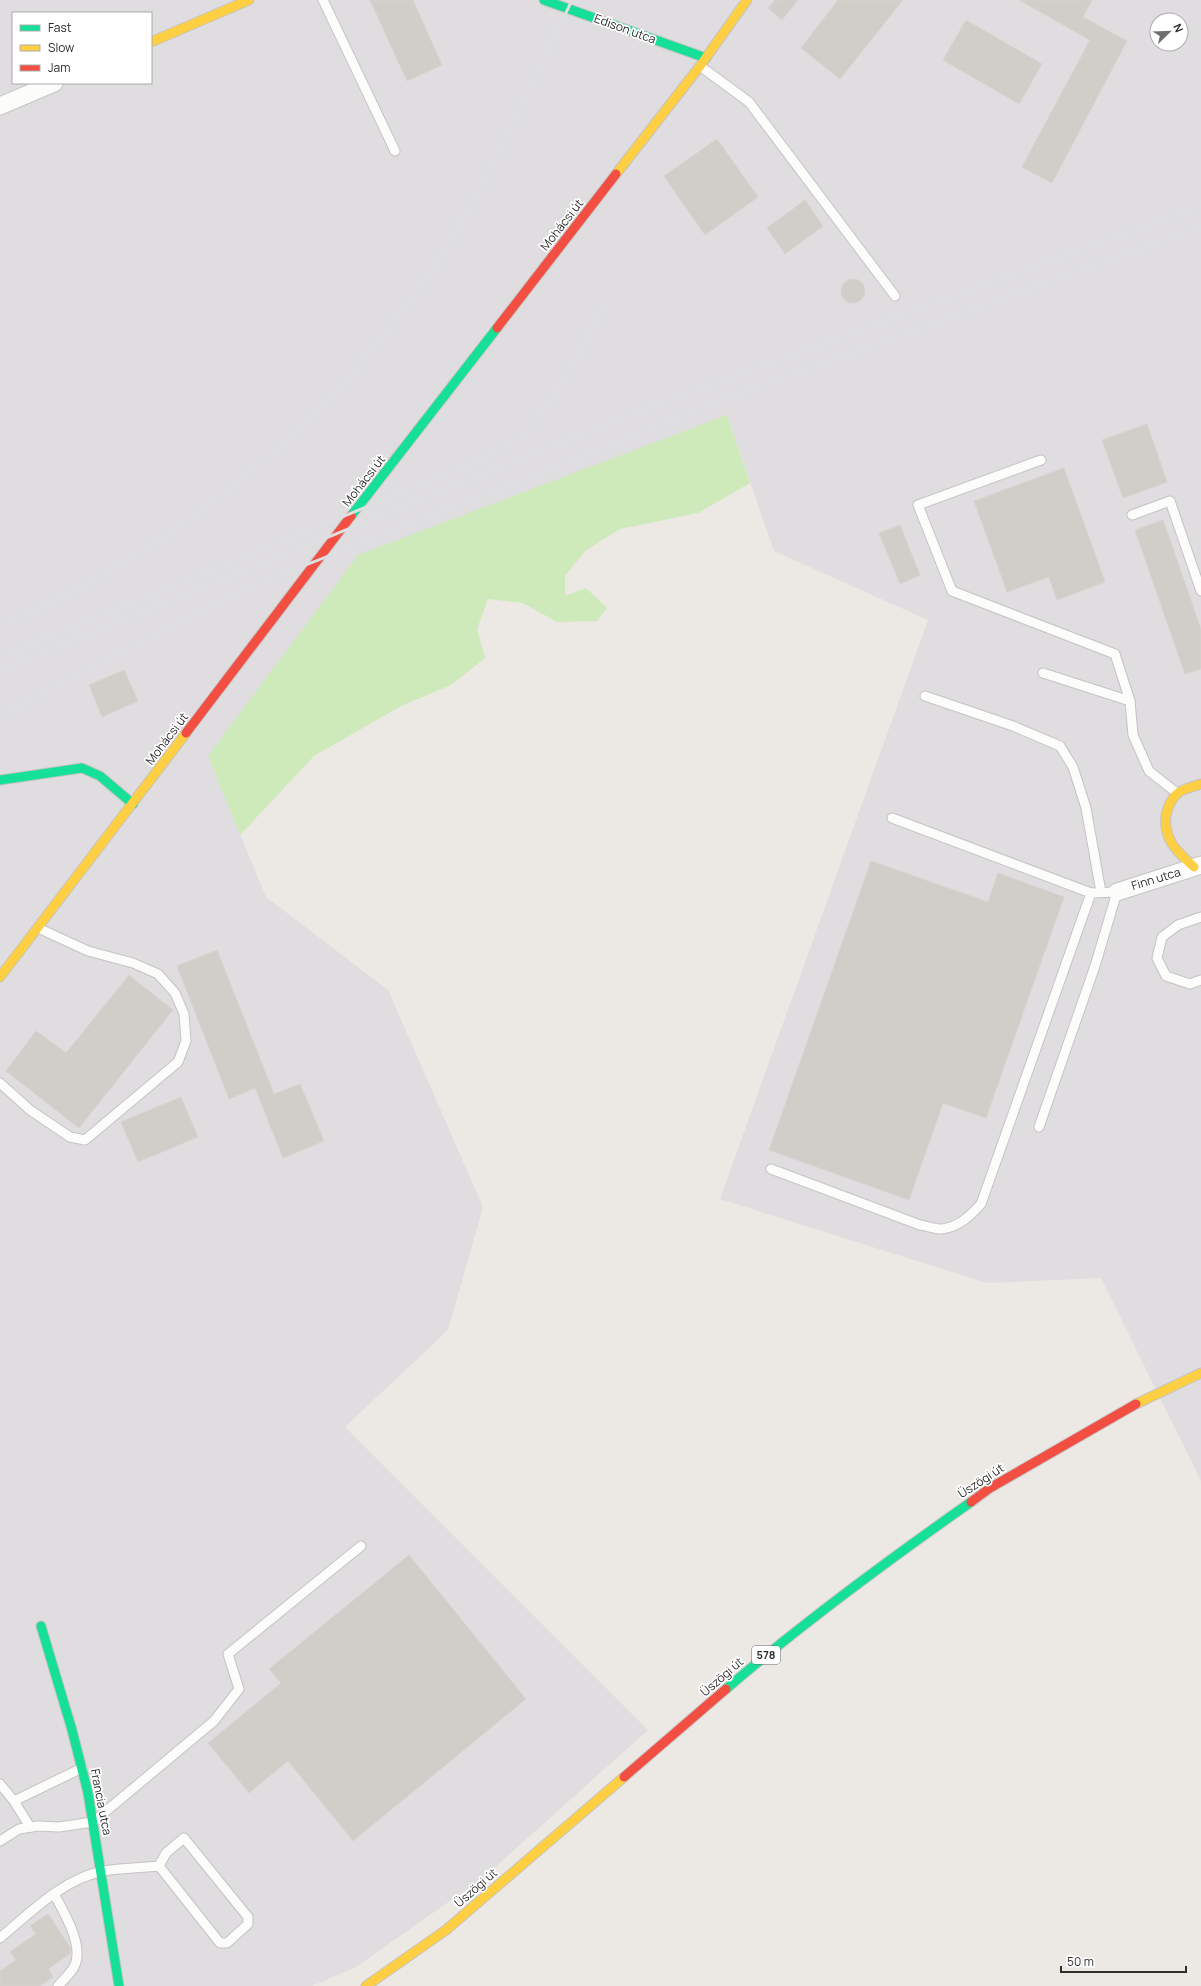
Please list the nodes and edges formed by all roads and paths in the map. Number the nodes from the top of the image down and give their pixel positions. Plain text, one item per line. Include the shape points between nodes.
1 (249, 0) edge
2 (323, 0) edge
3 (544, 0) edge
4 (747, 0) edge
5 (152, 42) edge
6 (706, 58) junction
7 (700, 66) junction
8 (52, 84) edge
9 (0, 106) edge
10 (395, 151) dead end
11 (895, 296) dead end
12 (1041, 460) dead end
13 (1132, 515) dead end
14 (1201, 591) edge
15 (1043, 673) dead end
16 (925, 696) dead end
17 (1130, 701) junction
18 (0, 780) edge
19 (1201, 784) edge
20 (1177, 793) junction
21 (133, 804) junction
22 (892, 818) dead end
23 (1198, 866) edge
24 (1109, 892) junction
25 (1091, 893) junction
26 (1201, 917) edge
27 (38, 928) junction
28 (0, 977) edge
29 (1201, 980) edge
30 (0, 1083) edge
31 (1039, 1127) dead end
32 (770, 1170) dead end
33 (1201, 1373) edge
34 (361, 1546) dead end
35 (41, 1626) dead end
36 (82, 1768) junction
37 (0, 1784) edge
38 (14, 1801) junction
39 (93, 1822) junction
40 (30, 1827) junction
41 (0, 1841) edge
42 (158, 1866) junction
43 (102, 1872) junction
44 (54, 1894) junction
45 (0, 1938) edge
46 (58, 1986) edge
47 (119, 1986) edge
48 (366, 1986) edge

1 - 5 main road
2 - 10 lane
3 - 6 main road, Edison utca
4 - 6 main road, Mohácsi út
6 - 7 main road, Mohácsi út
7 - 11 lane via 750,102
7 - 21 main road, Mohácsi út via 355,511
8 - 9 street
12 - 17 lane via 918,505 952,592 1115,654
13 - 14 lane via 1170,501
15 - 17 lane
16 - 24 lane via 1013,726 1060,746 1073,767
17 - 20 lane via 1133,735 1149,771
18 - 21 main road via 82,768 100,776
19 - 20 main road
20 - 23 main road, Finn utca via 1168,805 1164,825 1169,841 1178,853
21 - 27 main road, Mohácsi út
22 - 25 lane
23 - 24 street, Finn utca
24 - 25 lane
24 - 31 lane via 1095,966
25 - 32 lane via 981,1204 970,1216 942,1229 920,1225
26 - 29 lane via 1178,925 1162,937 1157,958 1166,976 1190,984
27 - 28 main road, Mohácsi út
27 - 30 lane via 88,951 133,963 158,974 175,993 184,1014 186,1041 178,1062 85,1140 70,1137 30,1110
33 - 48 main road, Üszögi út / 578 via 1137,1404 990,1488 872,1572 756,1663 446,1930
34 - 39 lane via 228,1654 239,1688 214,1721
35 - 36 main road, Francia utca
36 - 38 lane
36 - 39 main road, Francia utca
37 - 38 lane
38 - 40 lane
39 - 40 lane via 59,1827
39 - 43 main road, Francia utca
40 - 41 lane via 19,1828
42 - 42 lane via 166,1852 184,1838 248,1917 248,1924 227,1943 220,1943
42 - 43 lane
43 - 44 lane via 76,1880
43 - 47 main road, Francia utca
44 - 45 lane
44 - 46 lane via 74,1934 76,1952 74,1967

